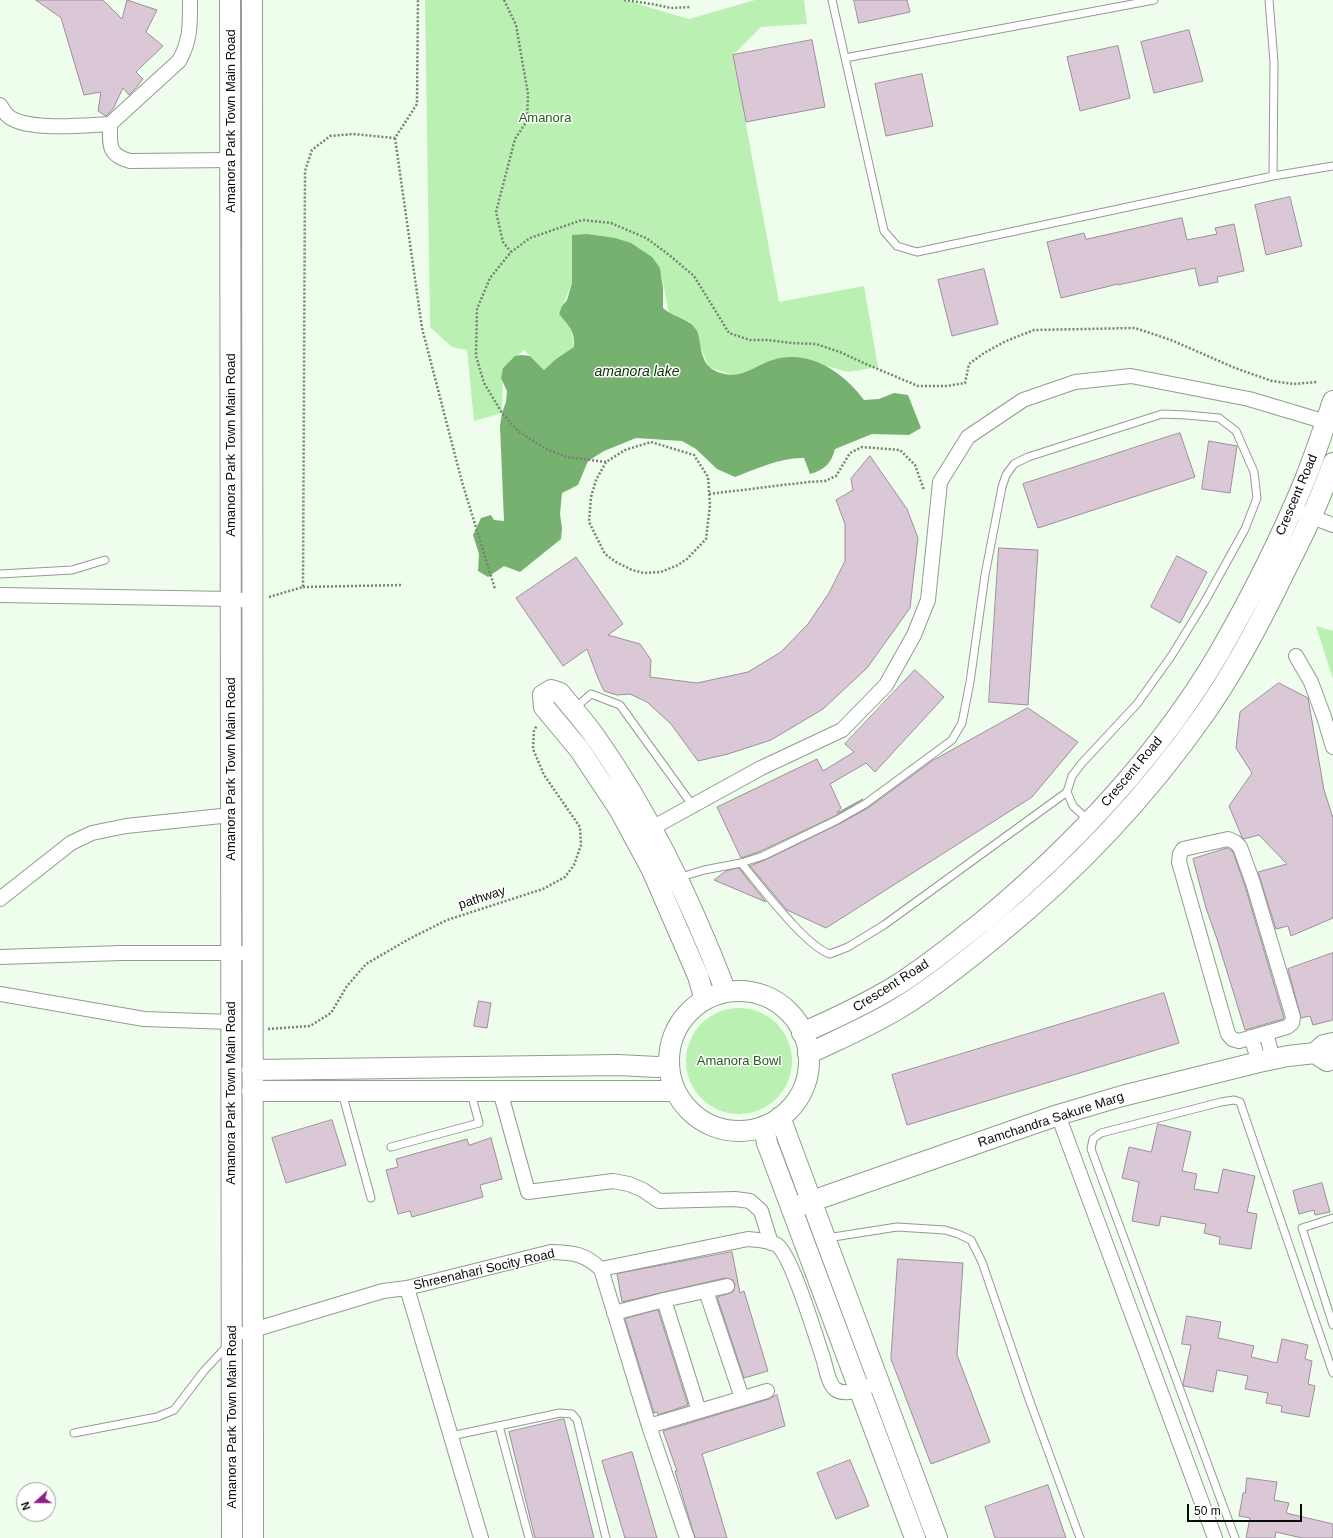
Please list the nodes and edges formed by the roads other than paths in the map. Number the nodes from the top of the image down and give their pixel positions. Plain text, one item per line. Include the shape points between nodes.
1 (190, 0) edge
2 (230, 0) edge
3 (252, 0) edge
4 (832, 0) edge
5 (1154, 0) edge
6 (1269, 0) edge
7 (845, 58) junction
8 (0, 105) edge
9 (110, 124) junction
10 (231, 160) junction
11 (1333, 166) edge
12 (1273, 176) junction
13 (1333, 401) edge
14 (1326, 422) junction
15 (1333, 463) edge
16 (1292, 509) junction
17 (1311, 516) junction
18 (1333, 525) edge
19 (105, 560) dead end
20 (0, 574) edge
21 (0, 595) edge
22 (231, 599) junction
23 (252, 601) junction
24 (1296, 656) dead end
25 (573, 710) junction
26 (1333, 747) edge
27 (1067, 792) junction
28 (693, 806) junction
29 (232, 815) junction
30 (1089, 822) junction
31 (652, 828) junction
32 (741, 863) junction
33 (678, 878) junction
34 (0, 899) edge
35 (232, 952) junction
36 (252, 953) junction
37 (0, 957) edge
38 (726, 992) junction
39 (0, 994) edge
40 (705, 1000) junction
41 (231, 1022) junction
42 (802, 1033) junction
43 (1266, 1033) junction
44 (1251, 1037) junction
45 (1333, 1043) edge
46 (808, 1054) junction
47 (1324, 1056) edge
48 (1266, 1060) junction
49 (669, 1065) junction
50 (252, 1070) junction
51 (252, 1091) junction
52 (342, 1091) junction
53 (470, 1091) junction
54 (500, 1091) junction
55 (674, 1091) junction
56 (1058, 1115) junction
57 (772, 1121) junction
58 (391, 1148) dead end
59 (371, 1198) dead end
60 (812, 1202) junction
61 (792, 1208) junction
62 (1333, 1218) edge
63 (825, 1238) junction
64 (771, 1243) junction
65 (600, 1269) junction
66 (727, 1286) dead end
67 (407, 1288) junction
68 (706, 1291) junction
69 (845, 1292) junction
70 (826, 1298) junction
71 (664, 1300) junction
72 (805, 1305) junction
73 (614, 1313) junction
74 (1333, 1325) edge
75 (253, 1330) junction
76 (232, 1340) junction
77 (1333, 1373) edge
78 (879, 1382) junction
79 (860, 1389) junction
80 (767, 1391) dead end
81 (742, 1398) junction
82 (699, 1411) junction
83 (498, 1426) junction
84 (649, 1426) junction
85 (74, 1433) dead end
86 (451, 1436) junction
87 (232, 1538) edge
88 (253, 1538) edge
89 (481, 1538) edge
90 (529, 1538) edge
91 (606, 1538) edge
92 (687, 1538) edge
93 (915, 1538) edge
94 (937, 1538) edge
95 (1080, 1538) edge
96 (1215, 1538) edge
97 (1235, 1538) edge

1 - 9 street via 190,32 179,61
2 - 10 main road, Amanora Park Town Main Road
3 - 23 main road, Amanora Park Town Main Road
4 - 7 lane
5 - 7 lane
6 - 12 lane via 1274,62
7 - 12 lane via 884,231 897,246 917,252
8 - 9 street via 8,116 36,126
9 - 10 street via 110,145 114,154 121,159
10 - 22 main road, Amanora Park Town Main Road
11 - 12 lane
13 - 14 main road, Crescent Road
14 - 16 main road, Crescent Road
14 - 28 street via 1249,399 1131,376 1074,382 1023,400 968,437 940,482 928,600 914,635 886,685 842,730 761,768
15 - 17 main road, Crescent Road
16 - 17 street
16 - 30 main road, Crescent Road via 1219,654 1186,704 1143,760
17 - 18 street
17 - 46 main road, Crescent Road via 1271,600 1236,664 1203,716 1124,815 1048,892 967,961 907,1004
19 - 20 lane via 72,570
21 - 22 street
22 - 23 street
22 - 29 main road, Amanora Park Town Main Road
23 - 36 main road, Amanora Park Town Main Road
24 - 26 street via 1311,682
25 - 28 lane via 591,694 620,705
25 - 31 main road via 596,737 637,799
25 - 40 main road via 560,693 552,690 543,695 544,707 579,749 619,809 652,870 698,976
27 - 30 lane via 1073,806
27 - 32 lane via 884,925 848,947 830,954 822,952 808,939
27 - 32 lane via 1072,776 1138,704 1172,655 1245,529 1257,498 1254,472 1236,431 1219,418 1162,414 1028,457 1014,464 1006,475 1002,487 985,575 962,723 952,740 865,804 763,856
28 - 31 street
29 - 34 street via 126,826 92,833 71,843
29 - 35 main road, Amanora Park Town Main Road
30 - 42 main road, Crescent Road via 1034,877 954,944 896,986 855,1009
31 - 33 main road
32 - 33 lane
33 - 38 main road
35 - 36 street
35 - 37 street
35 - 41 main road, Amanora Park Town Main Road
36 - 50 main road, Amanora Park Town Main Road
38 - 40 main road
38 - 42 main road via 740,991 767,997 789,1013
39 - 41 street via 144,1019
40 - 49 main road via 690,1010 678,1027 671,1046
41 - 76 main road, Amanora Park Town Main Road
42 - 46 main road
43 - 44 street
43 - 44 street via 1287,1027 1292,1023 1293,1017 1240,847 1228,839 1184,849 1180,854 1180,862 1228,1034 1232,1039 1239,1041
43 - 48 street
44 - 48 street
45 - 47 main road, Ramchandra Sakure Marg via 1324,1044
46 - 57 main road via 806,1076 796,1101
47 - 48 main road, Ramchandra Sakure Marg
48 - 56 main road, Ramchandra Sakure Marg via 1122,1096
49 - 50 main road
49 - 55 main road
50 - 51 main road, Amanora Park Town Main Road
51 - 52 main road
51 - 75 main road, Amanora Park Town Main Road
52 - 53 main road
52 - 59 lane
53 - 54 main road
53 - 58 lane via 479,1123
54 - 55 main road
54 - 64 street via 528,1192 613,1181 643,1190 659,1201 750,1201 761,1211
55 - 57 main road via 699,1118 724,1129 753,1130
56 - 60 main road, Ramchandra Sakure Marg
56 - 96 street
57 - 60 main road
57 - 61 main road via 768,1142
60 - 61 main road, Ramchandra Sakure Marg
60 - 63 main road
61 - 70 main road
62 - 74 lane via 1302,1228
63 - 69 main road
63 - 95 lane via 897,1227 945,1230 971,1240 982,1262
64 - 65 street via 748,1239
64 - 72 street via 778,1246 788,1259
65 - 67 street, Shreenahari Socity Road via 590,1259 573,1253 551,1252
65 - 73 street
66 - 68 street
67 - 75 street, Shreenahari Socity Road via 383,1291
67 - 86 street
68 - 71 street
68 - 81 street
69 - 70 street
69 - 78 main road
70 - 72 street
70 - 79 main road
71 - 73 street
71 - 82 street
72 - 79 street via 835,1389 842,1392
73 - 84 street
75 - 76 street, Shreenahari Socity Road
75 - 88 main road, Amanora Park Town Main Road
76 - 85 lane via 174,1410 158,1417
76 - 87 main road, Amanora Park Town Main Road
77 - 97 lane via 1240,1102 1222,1102 1101,1133 1093,1139 1091,1149
78 - 79 street
78 - 94 main road
79 - 93 main road
80 - 81 street
81 - 82 street
82 - 84 street
83 - 86 lane
83 - 90 lane
83 - 91 lane via 560,1413 572,1414 577,1420
84 - 92 street
86 - 89 street

